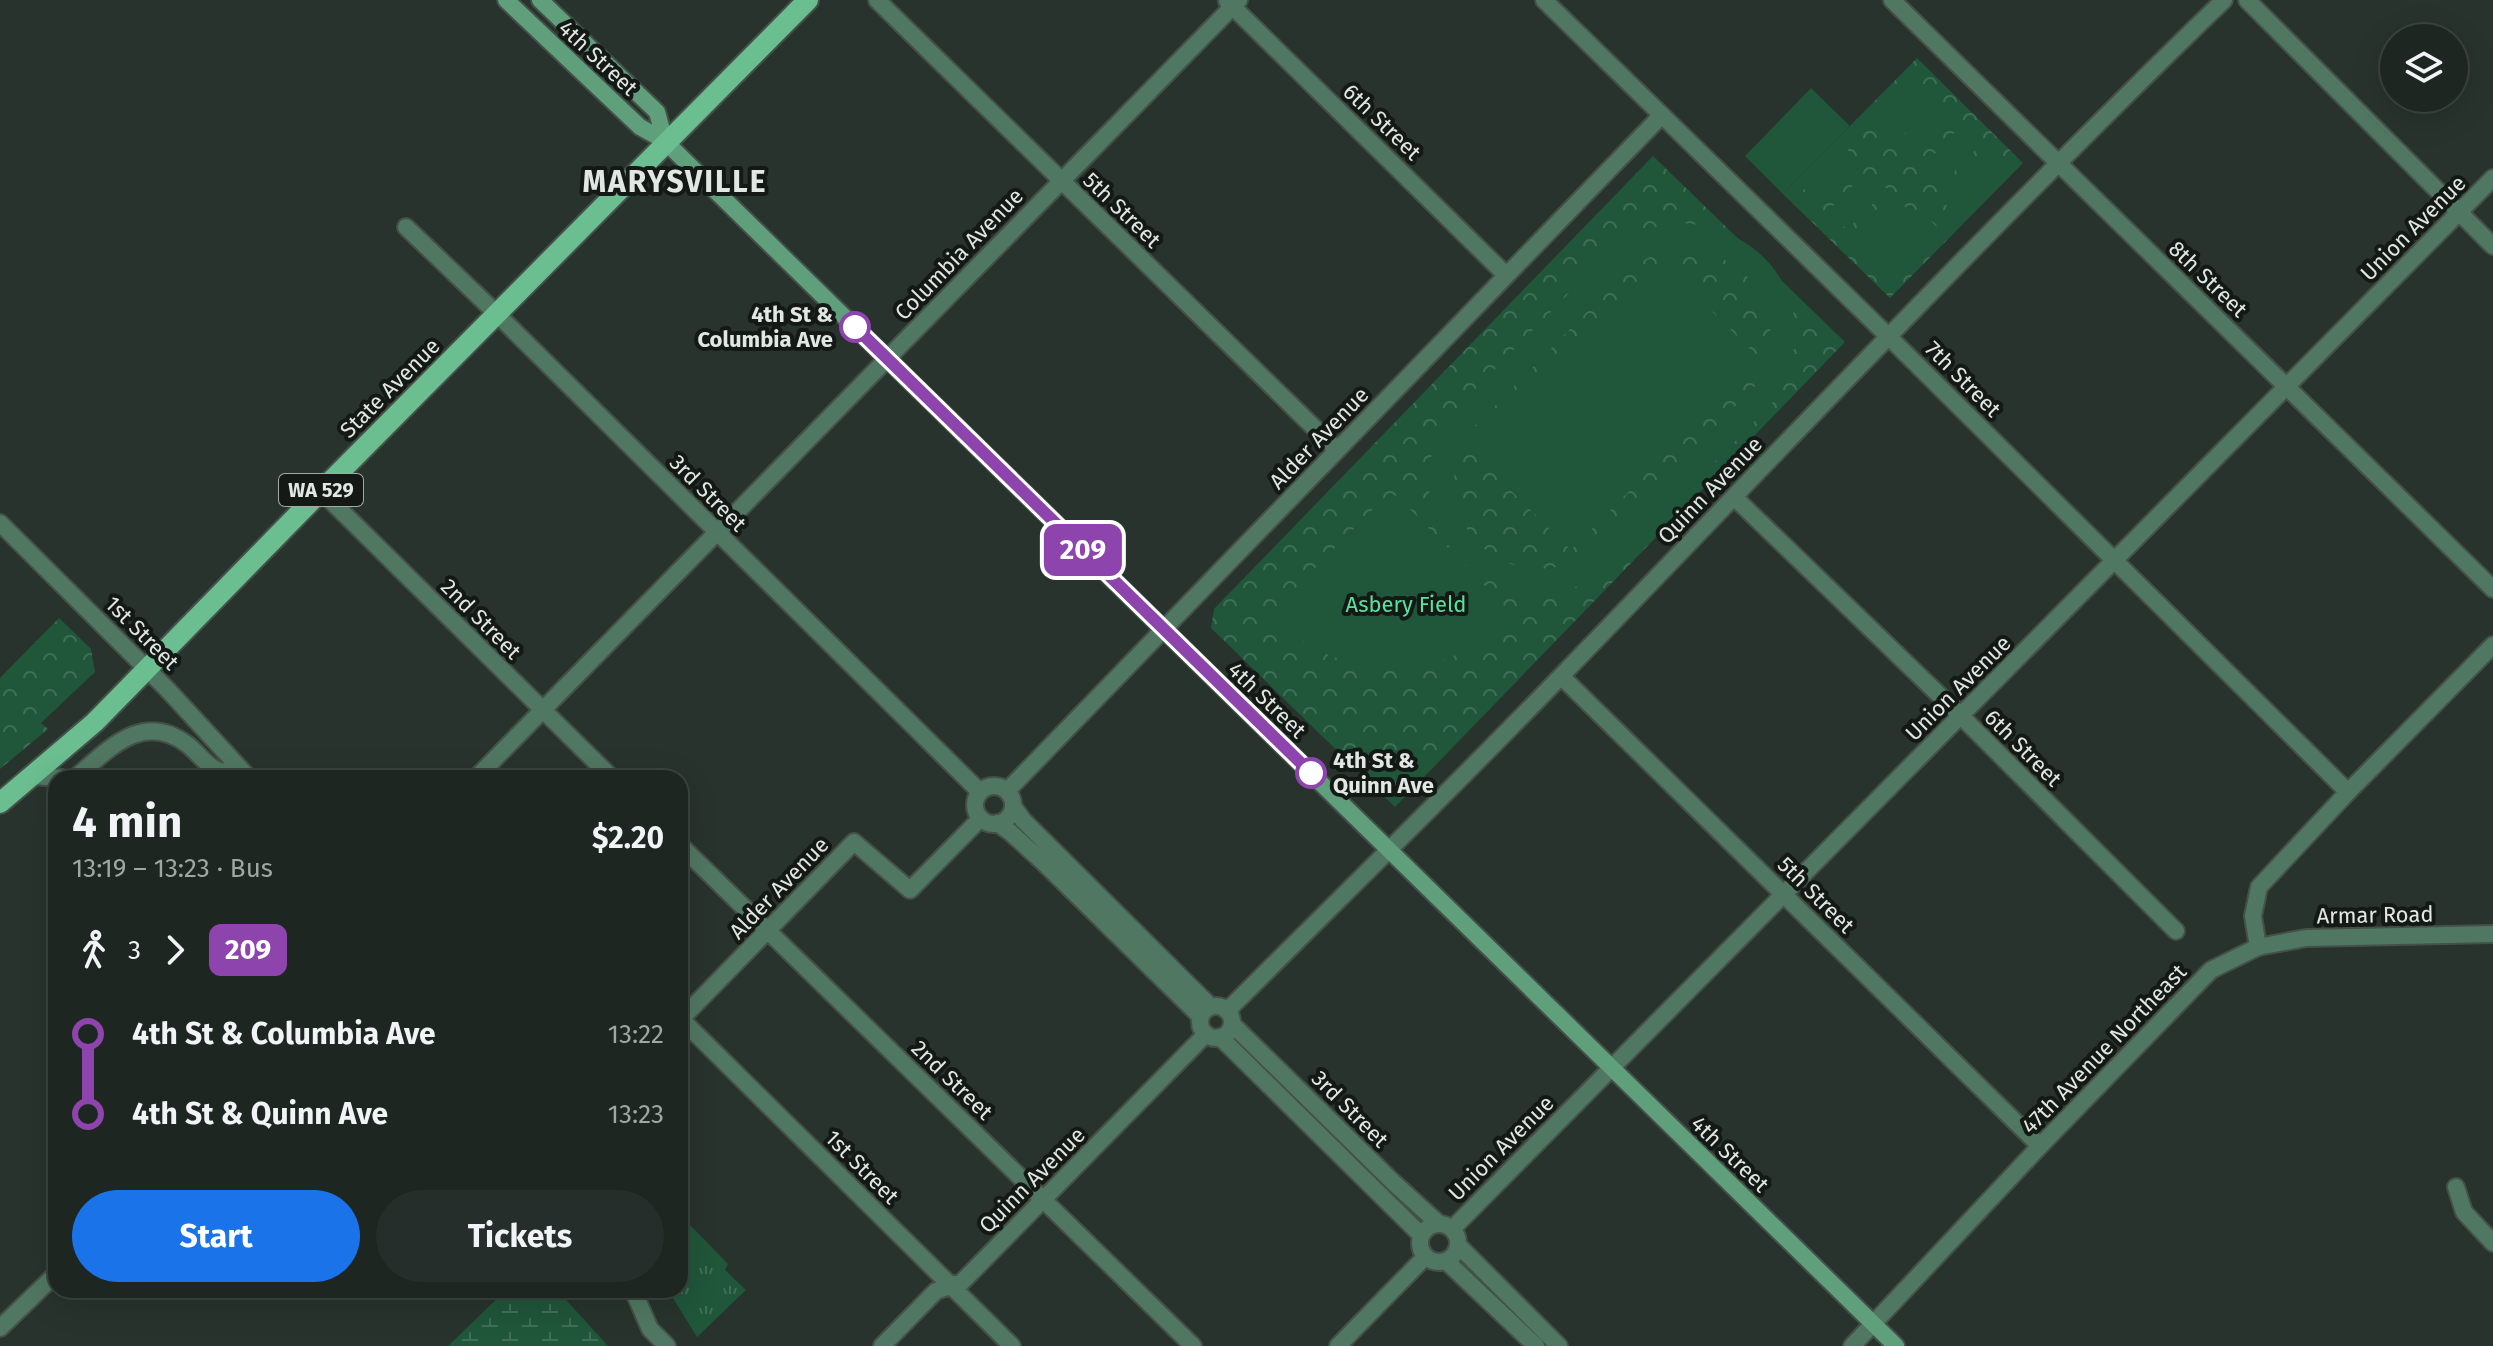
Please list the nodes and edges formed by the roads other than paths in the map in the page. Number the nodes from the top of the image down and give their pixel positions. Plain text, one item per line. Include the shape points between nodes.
1 (506, 0) edge
2 (540, 0) edge
3 (808, 0) edge
4 (877, 0) edge
5 (1544, 0) edge
6 (1892, 0) edge
7 (2224, 0) edge
8 (2247, 0) edge
9 (1233, 2) edge
10 (1662, 115) junction
11 (665, 141) junction
12 (2059, 165) junction
13 (2493, 178) edge
14 (1061, 181) junction
15 (2459, 213) junction
16 (406, 227) dead end
17 (2493, 246) edge
18 (1506, 275) junction
19 (497, 314) junction
20 (1889, 337) junction
21 (887, 359) junction
22 (2286, 387) junction
23 (1337, 450) junction
24 (321, 491) junction
25 (1734, 497) junction
26 (0, 523) edge
27 (716, 533) junction
28 (2114, 561) junction
29 (2493, 589) edge
30 (1164, 630) junction
31 (2493, 645) edge
32 (147, 669) junction
33 (1561, 676) junction
34 (542, 710) junction
35 (1961, 716) junction
36 (85, 770) edge
37 (217, 770) edge
38 (242, 770) edge
39 (484, 770) edge
40 (604, 770) edge
41 (33, 776) junction
42 (48, 777) edge
43 (979, 791) junction
44 (2348, 792) junction
45 (1010, 798) junction
46 (0, 803) edge
47 (980, 819) junction
48 (997, 823) junction
49 (1389, 850) junction
50 (688, 853) edge
51 (1784, 895) junction
52 (768, 931) junction
53 (2176, 931) dead end
54 (2493, 934) edge
55 (2258, 947) junction
56 (688, 1012) edge
57 (1216, 1022) junction
58 (688, 1026) edge
59 (1612, 1069) junction
60 (2040, 1146) junction
61 (2456, 1187) dead end
62 (1043, 1199) junction
63 (1445, 1226) junction
64 (1421, 1235) junction
65 (2493, 1243) edge
66 (1458, 1245) junction
67 (1425, 1257) junction
68 (1446, 1261) junction
69 (48, 1282) edge
70 (950, 1286) junction
71 (636, 1298) edge
72 (1873, 1324) junction
73 (0, 1328) edge
74 (667, 1346) edge
75 (882, 1346) edge
76 (1012, 1346) edge
77 (1193, 1346) edge
78 (1338, 1346) edge
79 (1536, 1346) edge
80 (1559, 1346) edge
81 (1852, 1346) edge
82 (1896, 1346) edge

1 - 11 main road, 4th Street via 640,127
2 - 11 main road, 4th Street via 657,112
3 - 11 main road, State Avenue
4 - 14 street, 5th Street
5 - 10 street, 7th Street
6 - 12 street, 8th Street
7 - 12 street, Quinn Avenue
8 - 15 street
9 - 14 street, Columbia Avenue
9 - 18 street, 6th Street
10 - 18 street, Alder Avenue
10 - 20 street, 7th Street
11 - 19 main road, State Avenue / WA 529
11 - 21 main road, 4th Street
12 - 20 street, Quinn Avenue
12 - 22 street, 8th Street
13 - 15 street, Union Avenue
14 - 21 street, Columbia Avenue
14 - 23 street, 5th Street
15 - 17 street
15 - 22 street, Union Avenue
16 - 19 street, 3rd Street
18 - 23 street, Alder Avenue
19 - 24 main road, State Avenue / WA 529
19 - 27 street, 3rd Street
20 - 25 street, Quinn Avenue
20 - 28 street, 7th Street
21 - 27 street, Columbia Avenue
21 - 30 main road, 4th Street
22 - 28 street, Union Avenue
22 - 29 street, 8th Street
23 - 30 street, Alder Avenue
24 - 32 main road, State Avenue / WA 529
24 - 34 street, 2nd Street
25 - 33 street, Quinn Avenue
25 - 35 street, 6th Street
26 - 32 street, 1st Street
27 - 34 street, Columbia Avenue
27 - 43 street, 3rd Street
28 - 35 street, Union Avenue
28 - 44 street, 7th Street
30 - 45 street, Alder Avenue
30 - 49 main road, 4th Street
31 - 44 street
32 - 38 street, 1st Street
32 - 41 main road, State Avenue / WA 529
33 - 49 street, Quinn Avenue
33 - 51 street, 5th Street
34 - 39 street, Columbia Avenue
34 - 40 street, 2nd Street
35 - 51 street, Union Avenue
35 - 53 street, 6th Street
36 - 37 street via 130,735 149,731 186,743
41 - 42 street
41 - 46 main road, State Avenue / WA 529
43 - 45 street via 993,785
43 - 47 street via 974,805
44 - 55 street via 2259,887 2253,916
45 - 48 street via 1008,818
45 - 57 street, 3rd Street via 1023,820
47 - 48 street
47 - 52 street, Alder Avenue via 910,890 854,842
48 - 57 street, 3rd Street
49 - 57 street, Quinn Avenue
49 - 59 main road, 4th Street
50 - 52 street, 2nd Street
51 - 59 street, Union Avenue
51 - 60 street, 5th Street
52 - 56 street, Alder Avenue
52 - 62 street, 2nd Street
54 - 55 street, Armar Road via 2306,938
55 - 60 street, 47th Avenue Northeast via 2211,970
57 - 62 street, Quinn Avenue
57 - 63 street, 3rd Street
57 - 64 street, 3rd Street
58 - 70 street, 1st Street
59 - 63 street, Union Avenue
59 - 72 main road, 4th Street
60 - 72 street, 47th Avenue Northeast
61 - 65 street via 2464,1212
62 - 70 street, Quinn Avenue via 962,1282
62 - 77 street, 2nd Street
63 - 64 street
63 - 66 street via 1458,1237
64 - 67 street
66 - 68 street
66 - 80 street
67 - 68 street
67 - 78 street
68 - 79 street
69 - 73 street
70 - 75 street, Quinn Avenue via 936,1291
70 - 76 street, 1st Street
71 - 74 street via 650,1329
72 - 81 street, 47th Avenue Northeast
72 - 82 main road, 4th Street

